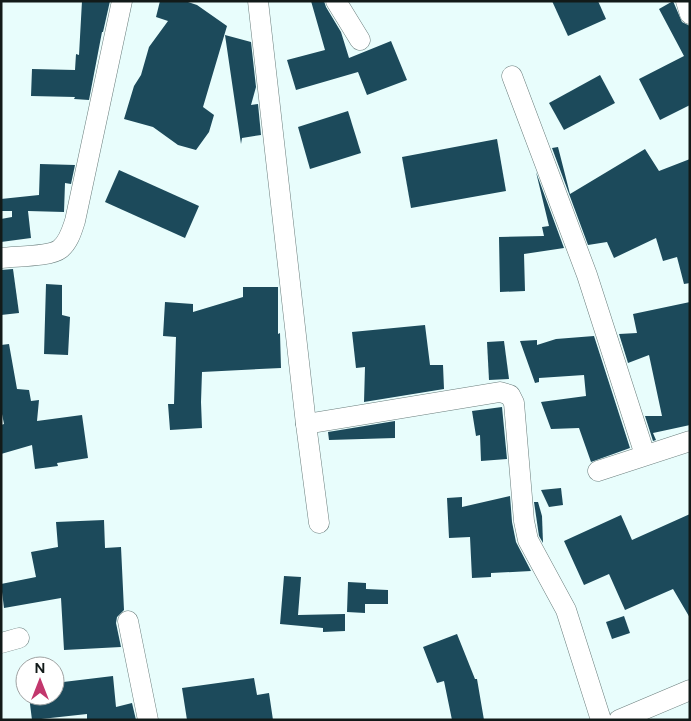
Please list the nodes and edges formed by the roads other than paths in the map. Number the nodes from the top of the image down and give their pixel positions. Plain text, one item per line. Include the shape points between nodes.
1 (122, 1) edge
2 (258, 1) edge
3 (336, 1) edge
4 (686, 1) edge
5 (690, 14) edge
6 (360, 40) dead end
7 (512, 76) dead end
8 (1, 258) edge
9 (306, 424) junction
10 (690, 442) edge
11 (645, 455) junction
12 (598, 471) dead end
13 (319, 523) dead end
14 (128, 621) dead end
15 (690, 690) edge
16 (148, 720) edge
17 (601, 720) edge
18 (618, 720) edge

1 - 8 street via 71,233 59,250
2 - 9 street
3 - 6 street
4 - 5 street
7 - 11 street via 587,275
9 - 13 street
9 - 17 street via 500,392 510,395 514,403 528,540 566,610
10 - 11 street
11 - 12 street
14 - 16 street
15 - 18 street

